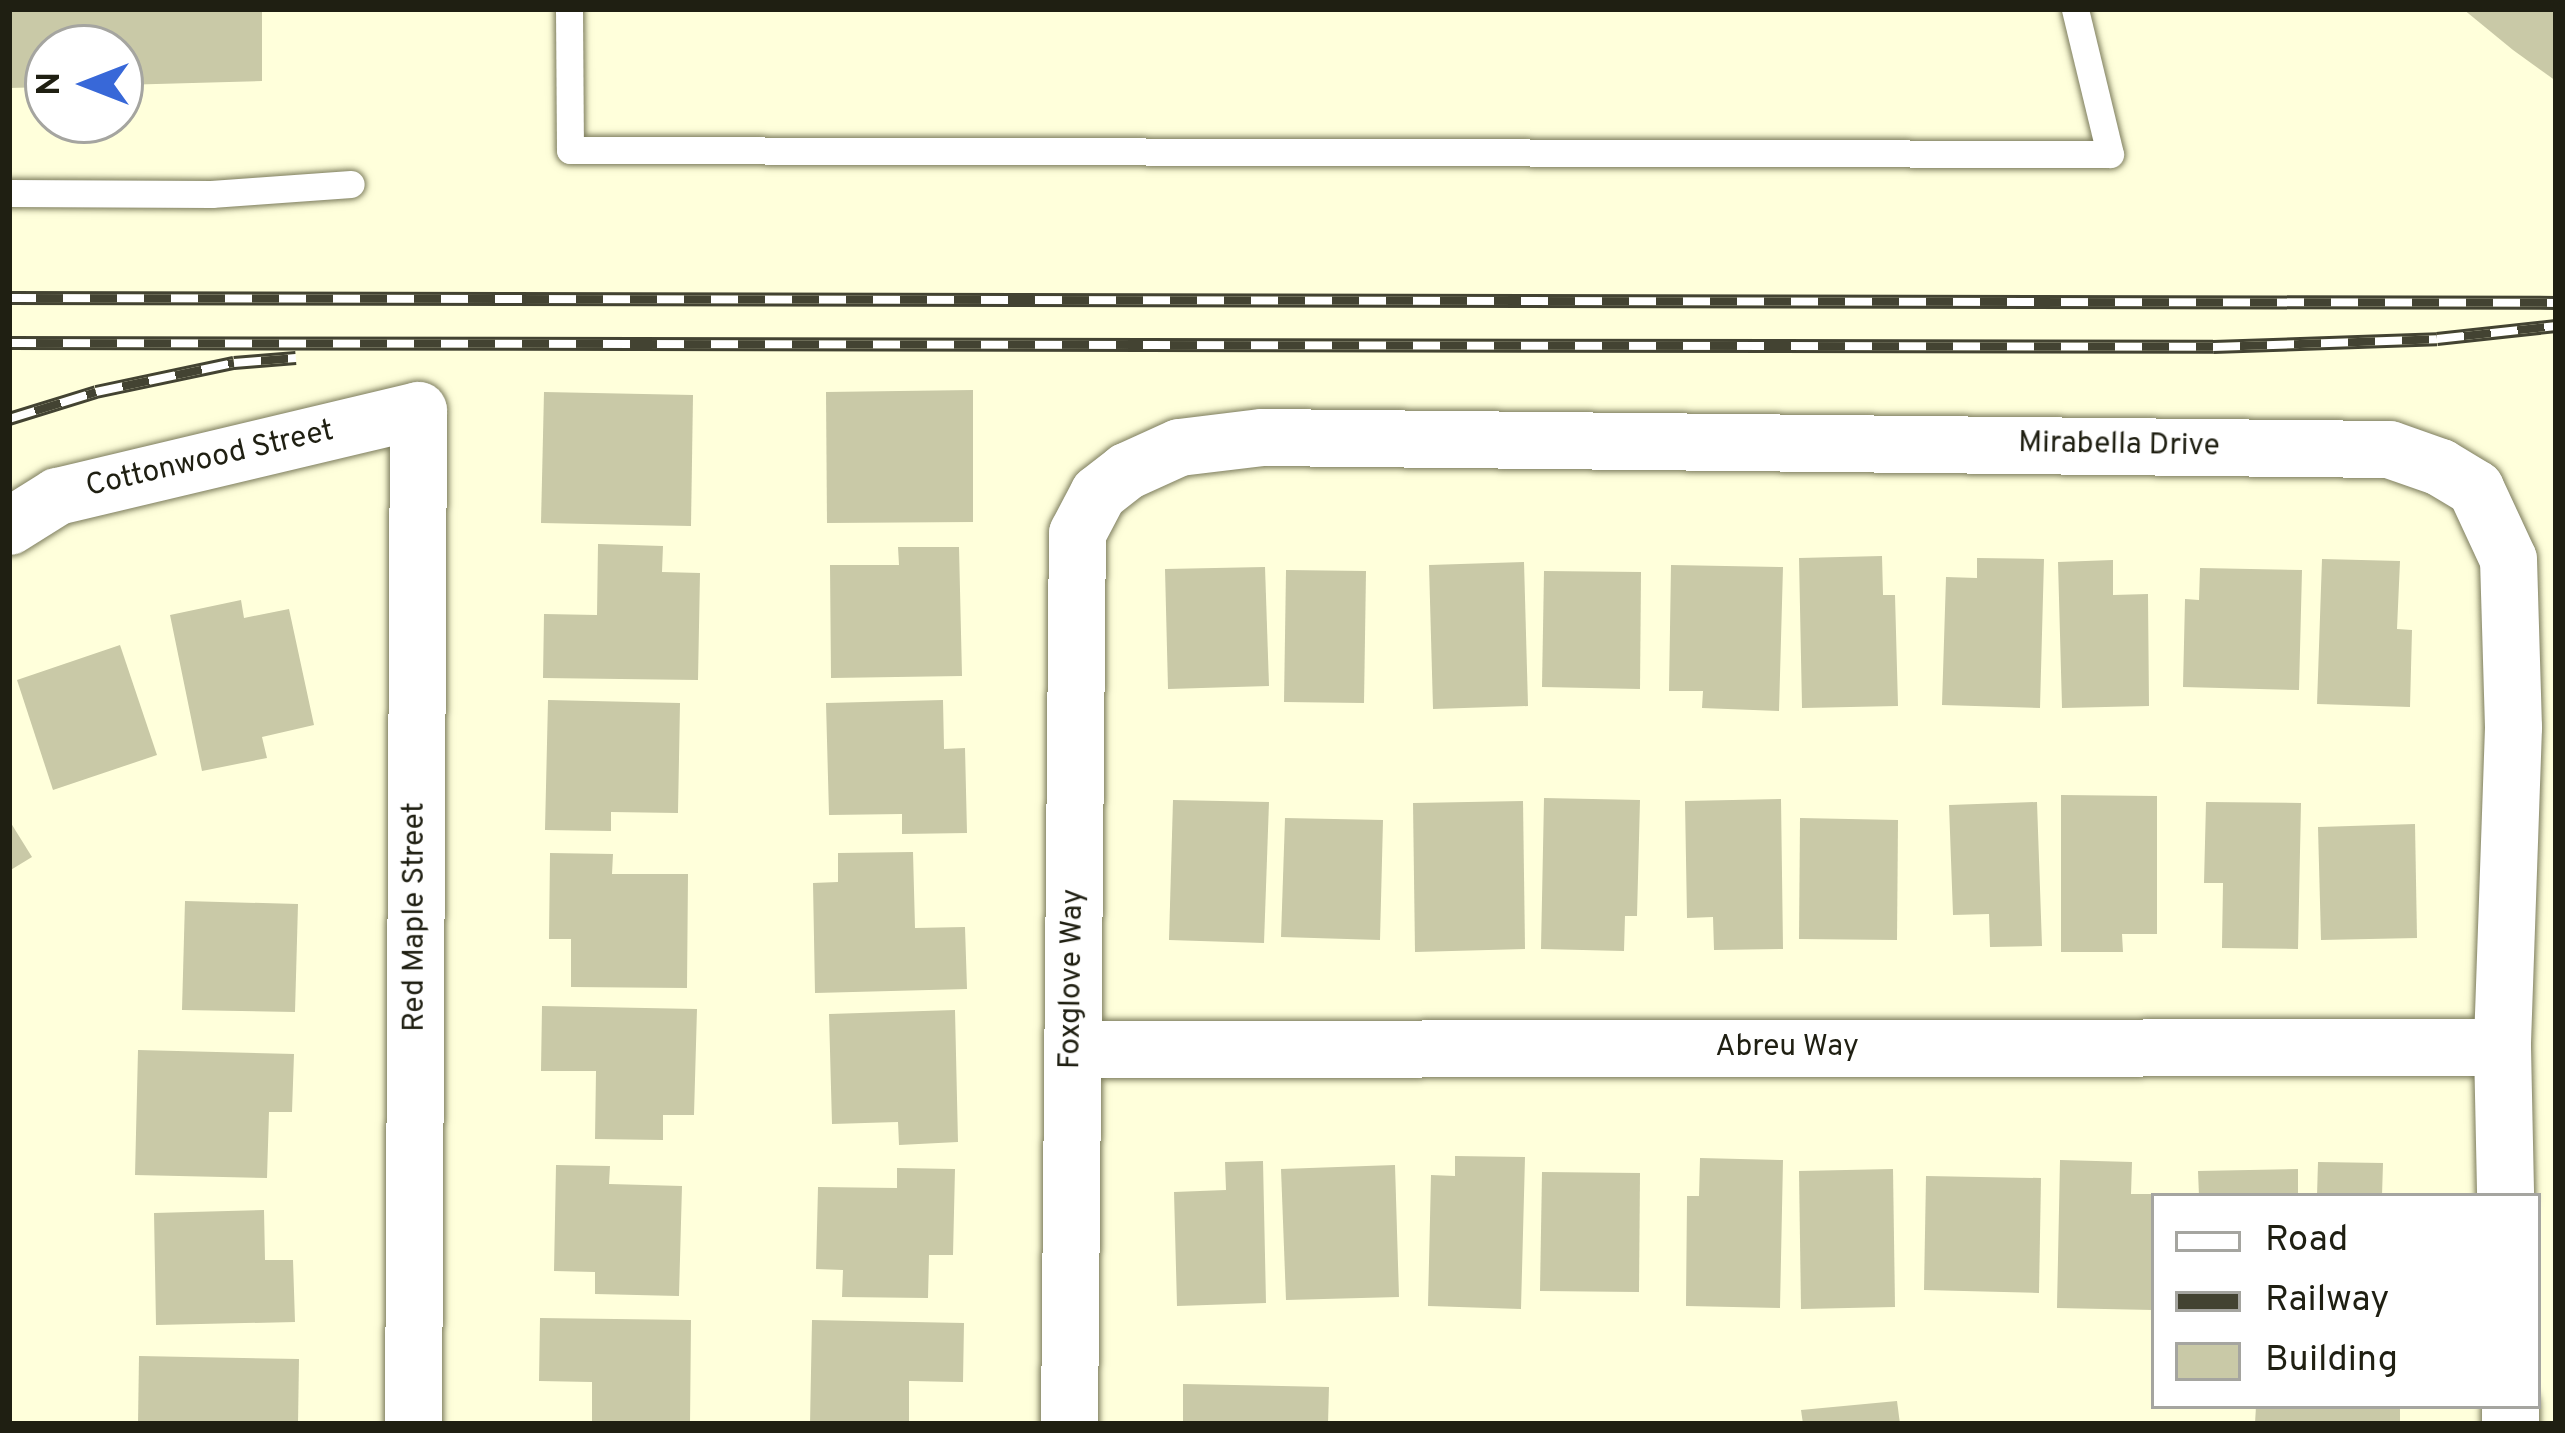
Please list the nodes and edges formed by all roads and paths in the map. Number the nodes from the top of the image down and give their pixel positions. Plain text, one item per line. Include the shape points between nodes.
1 (569, 9) edge
2 (2074, 9) edge
3 (351, 184) dead end
4 (9, 193) edge
5 (418, 410) joint
6 (9, 526) edge
7 (1077, 533) joint
8 (2502, 1047) junction
9 (1072, 1049) junction
10 (2505, 1193) edge
11 (413, 1424) edge
12 (1070, 1424) edge

1 - 2 lane via 570,150 2110,154
3 - 4 lane via 212,194
5 - 6 street, Cottonwood Street via 57,496
5 - 11 street, Red Maple Street
7 - 8 street, Mirabella Drive via 1098,494 1126,471 1178,447 1262,437 2389,448 2440,466 2475,488 2508,559 2512,727
7 - 9 street, Foxglove Way
8 - 9 street, Abreu Way
8 - 10 street, Mirabella Drive
9 - 12 street, Foxglove Way

